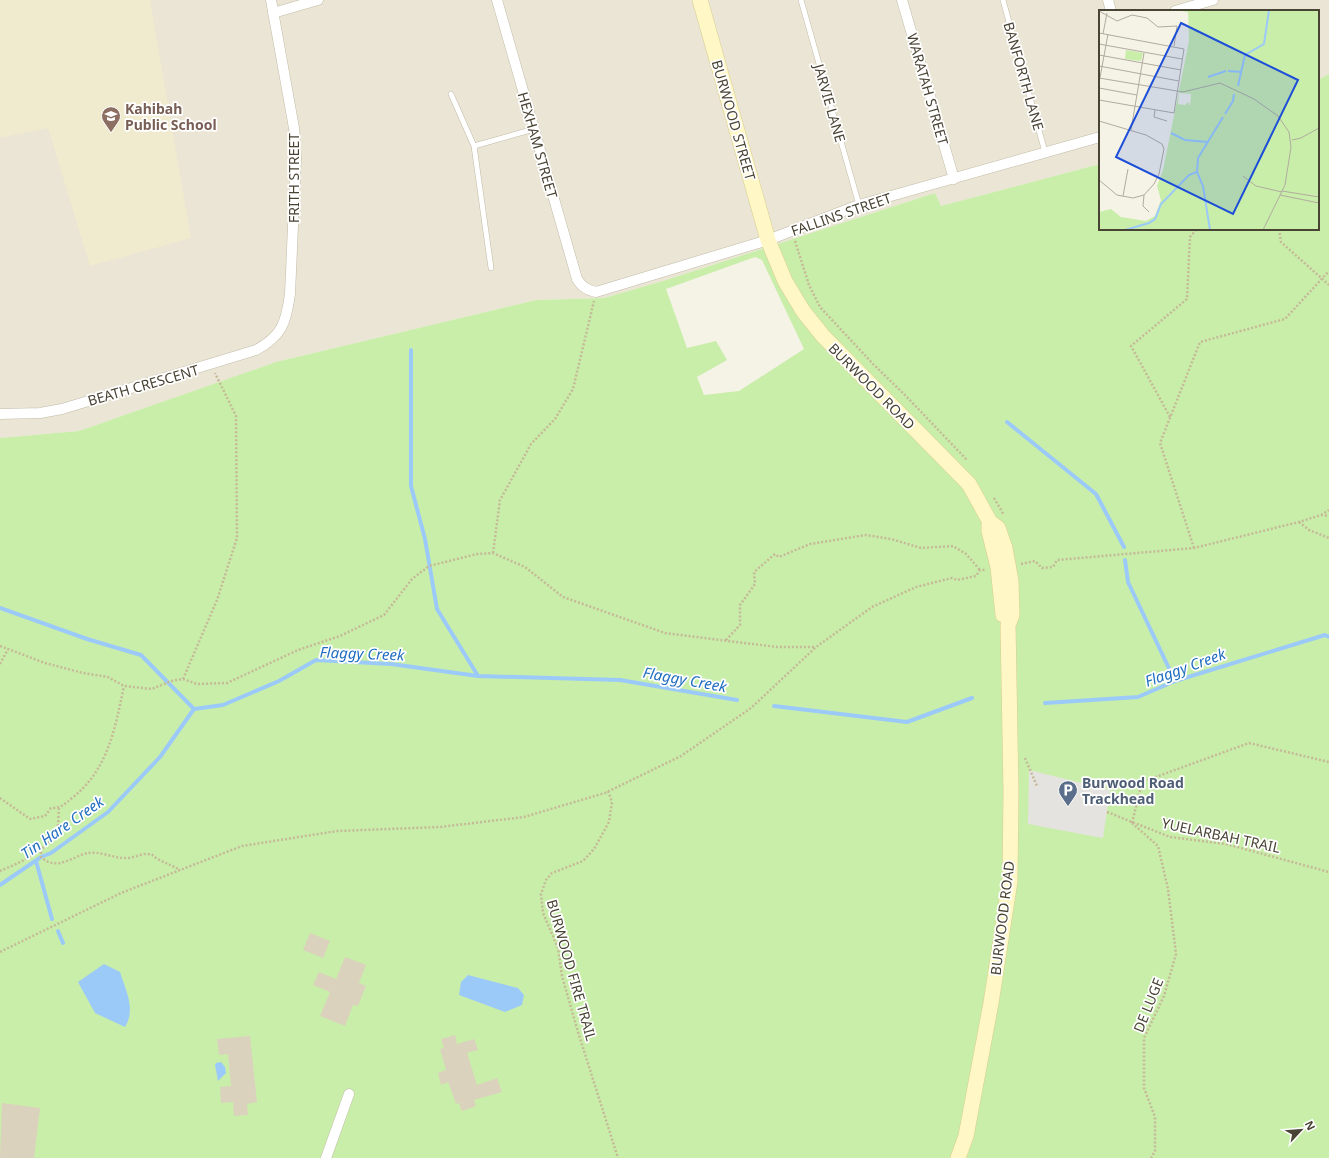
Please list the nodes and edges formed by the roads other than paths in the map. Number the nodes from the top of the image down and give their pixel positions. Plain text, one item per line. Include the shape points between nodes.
1 (271, 0) edge
2 (318, 0) edge
3 (496, 0) edge
4 (700, 0) edge
5 (801, 0) edge
6 (902, 0) edge
7 (1003, 0) edge
8 (1108, 0) edge
9 (1213, 0) edge
10 (1111, 10) edge
11 (1178, 10) edge
12 (273, 13) junction
13 (451, 94) dead end
14 (534, 129) junction
15 (1099, 137) edge
16 (474, 146) junction
17 (1045, 152) junction
18 (954, 178) junction
19 (859, 205) junction
20 (768, 240) junction
21 (491, 268) dead end
22 (596, 292) joint
23 (280, 333) joint
24 (0, 414) edge
25 (349, 1094) dead end
26 (326, 1158) edge
27 (958, 1158) edge

1 - 12 street, FRITH STREET
2 - 12 street
3 - 14 street, HEXHAM STREET
4 - 20 main road, BURWOOD STREET
5 - 19 lane, JARVIE LANE
6 - 18 street, WARATAH STREET
7 - 17 lane, BANFORTH LANE
8 - 10 street
9 - 11 street
12 - 23 street, FRITH STREET via 294,128 296,158 290,294 287,315
13 - 16 lane
14 - 16 lane
14 - 22 street, HEXHAM STREET via 577,279 584,288
15 - 17 street, FALLINS STREET
16 - 21 lane
17 - 18 street, FALLINS STREET
18 - 19 street, FALLINS STREET
19 - 20 street, FALLINS STREET
20 - 22 street, FALLINS STREET
20 - 27 main road, BURWOOD ROAD via 785,281 803,311 819,331 969,484 990,522 998,528 1012,563 1012,615 1008,625 1010,882 966,1136
23 - 24 street, BEATH CRESCENT via 256,350 62,409 40,413
25 - 26 street

